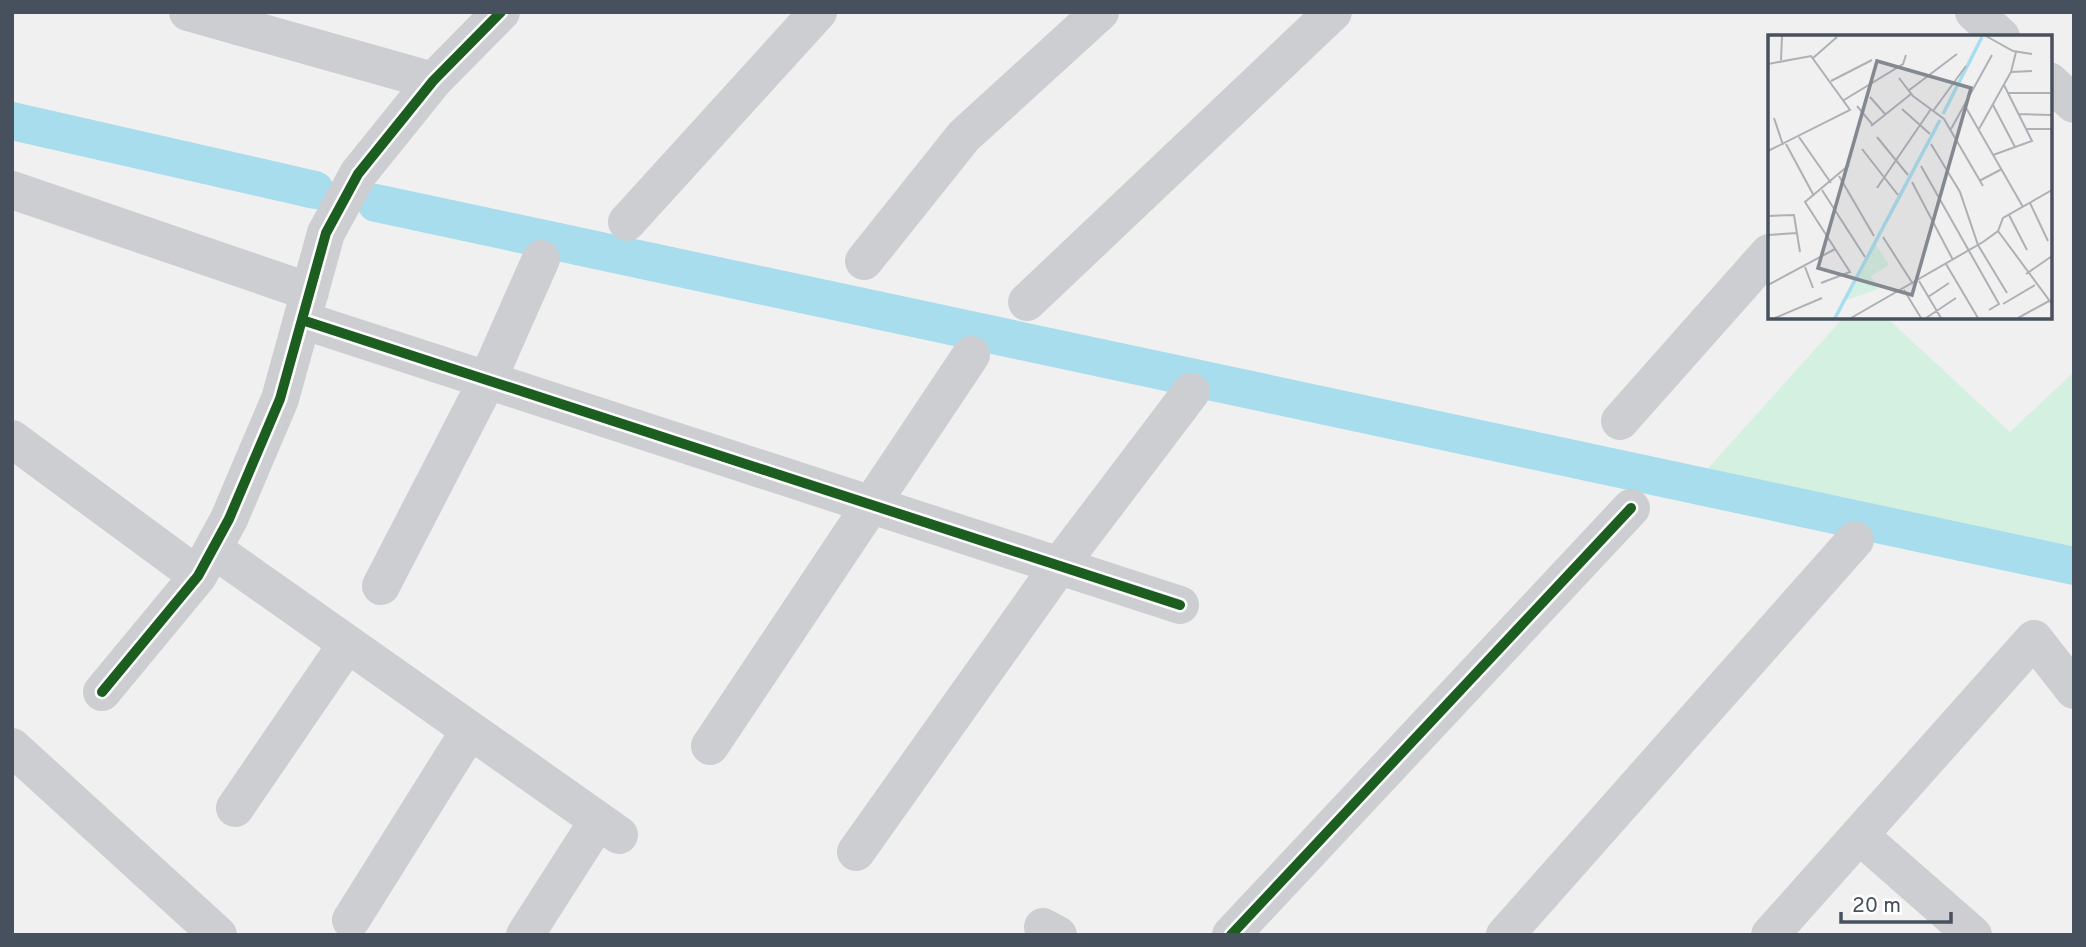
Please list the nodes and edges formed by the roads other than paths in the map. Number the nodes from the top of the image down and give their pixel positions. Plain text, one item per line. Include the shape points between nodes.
1 (188, 12) edge
2 (500, 12) edge
3 (818, 12) edge
4 (1100, 12) edge
5 (1334, 12) edge
6 (433, 81) junction
7 (12, 190) edge
8 (626, 222) dead end
9 (1768, 254) edge
10 (541, 259) dead end
11 (864, 261) dead end
12 (1027, 302) dead end
13 (306, 306) junction
14 (971, 355) dead end
15 (487, 381) junction
16 (1191, 392) dead end
17 (1620, 421) dead end
18 (16, 450) edge
19 (872, 505) junction
20 (1632, 508) dead end
21 (1855, 540) dead end
22 (205, 562) junction
23 (1059, 566) junction
24 (381, 586) dead end
25 (1180, 605) dead end
26 (347, 644) junction
27 (2074, 690) edge
28 (102, 692) dead end
29 (470, 730) junction
30 (710, 746) dead end
31 (12, 747) edge
32 (236, 807) dead end
33 (1859, 835) junction
34 (856, 852) dead end
35 (351, 920) dead end
36 (218, 935) edge
37 (525, 935) edge
38 (1231, 935) edge
39 (1505, 935) edge
40 (1770, 935) edge
41 (1973, 935) edge

1 - 6 street
2 - 6 street
3 - 8 street
4 - 11 street via 964,136
5 - 12 street
6 - 13 street via 358,174 326,233
7 - 13 street
9 - 17 street
10 - 15 street
13 - 15 street
13 - 22 street via 280,399 229,519
14 - 19 street
15 - 19 street
15 - 24 street
16 - 23 street
18 - 22 street
19 - 23 street
19 - 30 street
20 - 38 street
21 - 39 street
22 - 26 street
22 - 28 street
23 - 25 street
23 - 34 street
26 - 29 street
26 - 32 street
27 - 33 street via 2034,639
29 - 35 street
29 - 37 street via 608,828
31 - 36 street
33 - 40 street
33 - 41 street

